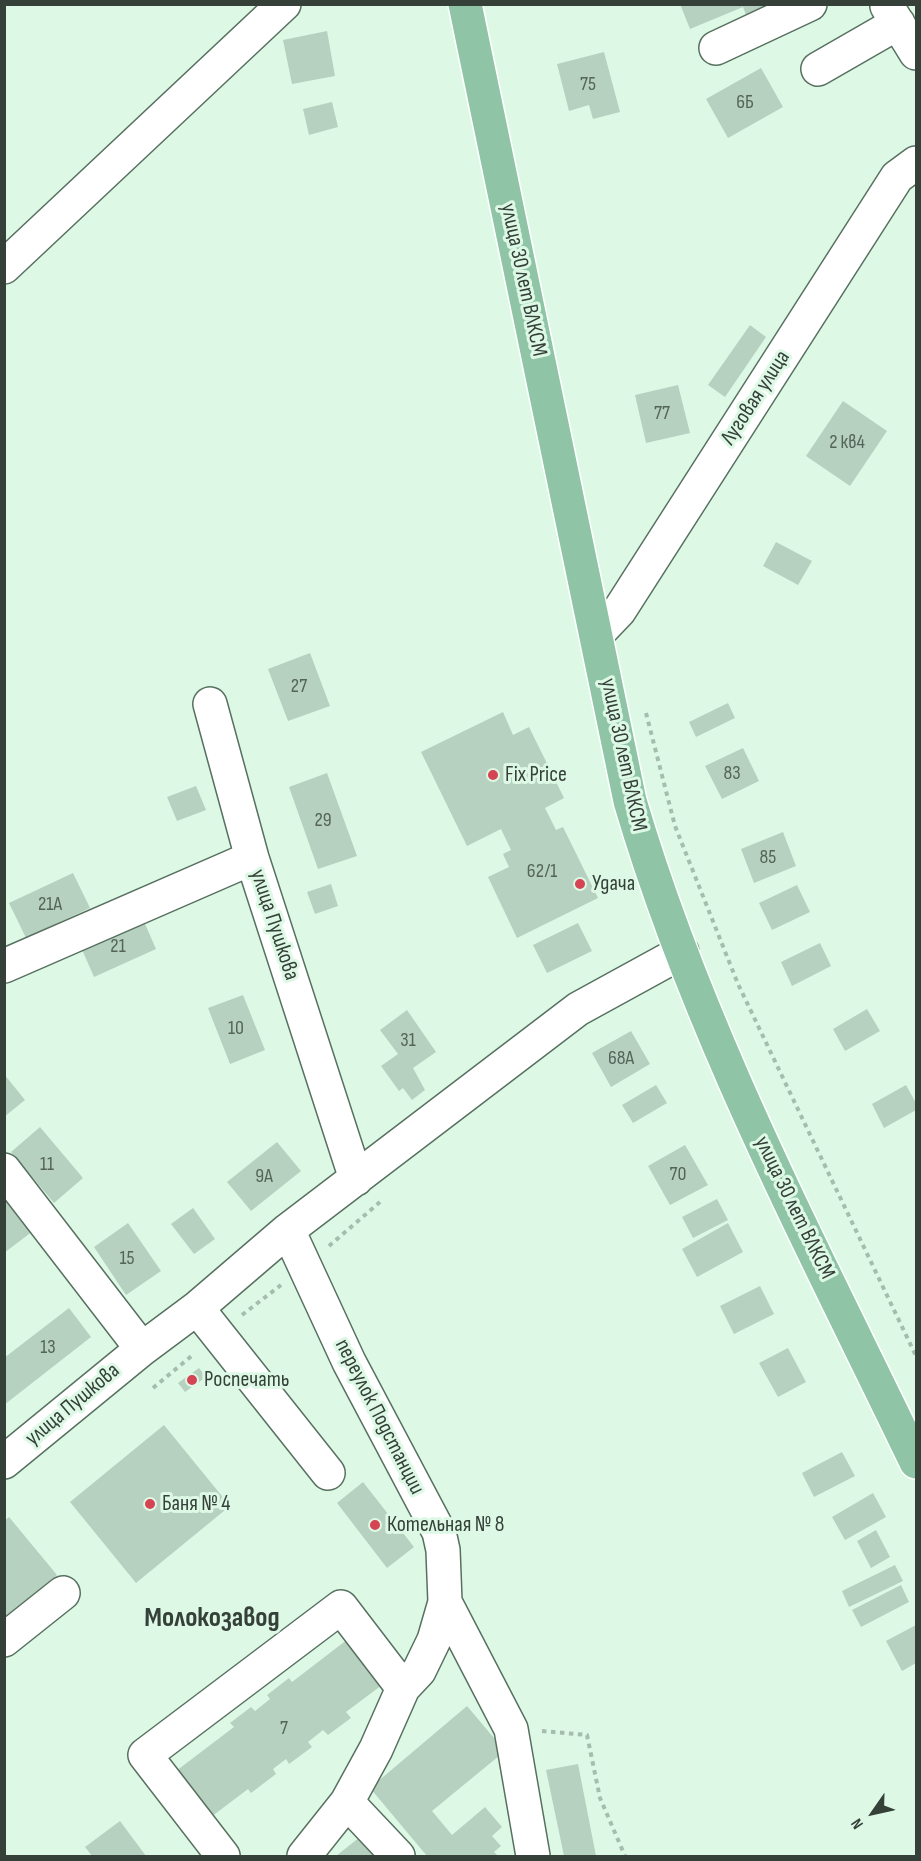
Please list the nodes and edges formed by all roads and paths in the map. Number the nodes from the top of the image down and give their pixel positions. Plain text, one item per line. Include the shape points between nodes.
1 (284, 4) edge
2 (465, 4) edge
3 (810, 4) edge
4 (892, 14) edge
5 (716, 48) dead end
6 (916, 53) edge
7 (818, 69) dead end
8 (916, 163) edge
9 (4, 267) edge
10 (597, 635) junction
11 (643, 702) dead end
12 (210, 704) dead end
13 (252, 858) junction
14 (682, 952) junction
15 (4, 966) edge
16 (738, 984) junction
17 (702, 1003) junction
18 (4, 1170) edge
19 (356, 1179) junction
20 (383, 1199) dead end
21 (288, 1230) junction
22 (304, 1267) junction
23 (197, 1308) junction
24 (218, 1334) junction
25 (142, 1349) junction
26 (916, 1356) edge
27 (153, 1388) dead end
28 (4, 1462) edge
29 (916, 1462) edge
30 (328, 1473) dead end
31 (63, 1593) dead end
32 (445, 1602) junction
33 (4, 1640) edge
34 (404, 1688) junction
35 (511, 1729) junction
36 (347, 1802) junction
37 (223, 1857) edge
38 (304, 1857) edge
39 (398, 1857) edge
40 (533, 1857) edge
41 (625, 1857) edge

1 - 9 street
2 - 10 main road, улица 30 лет ВЛКСМ
3 - 5 street
4 - 6 street
4 - 7 street
8 - 10 street, Луговая улица via 897,177 619,611
10 - 14 main road, улица 30 лет ВЛКСМ via 630,801 651,875
11 - 16 path via 675,826
12 - 13 street
13 - 15 street, улица Пушкова
13 - 19 street, улица Пушкова
14 - 17 main road, улица 30 лет ВЛКСМ
14 - 19 street, улица Пушкова via 578,1009
16 - 17 path
16 - 26 path
17 - 29 main road, улица 30 лет ВЛКСМ via 756,1130
18 - 25 street, улица Пушкова
19 - 21 street, улица Пушкова
20 - 22 path
21 - 22 street, переулок Подстанции
21 - 23 street, улица Пушкова
22 - 24 path
22 - 32 street, переулок Подстанции via 349,1362 439,1532
23 - 24 street
23 - 25 street, улица Пушкова
24 - 27 path
24 - 30 street
25 - 28 street, улица Пушкова
31 - 33 street
32 - 34 street, переулок Подстанции via 434,1640 419,1671
32 - 35 street
34 - 36 street, переулок Подстанции
34 - 37 street via 341,1607 145,1755
35 - 40 street
35 - 41 path via 587,1735 600,1798
36 - 38 street, переулок Подстанции
36 - 39 street

